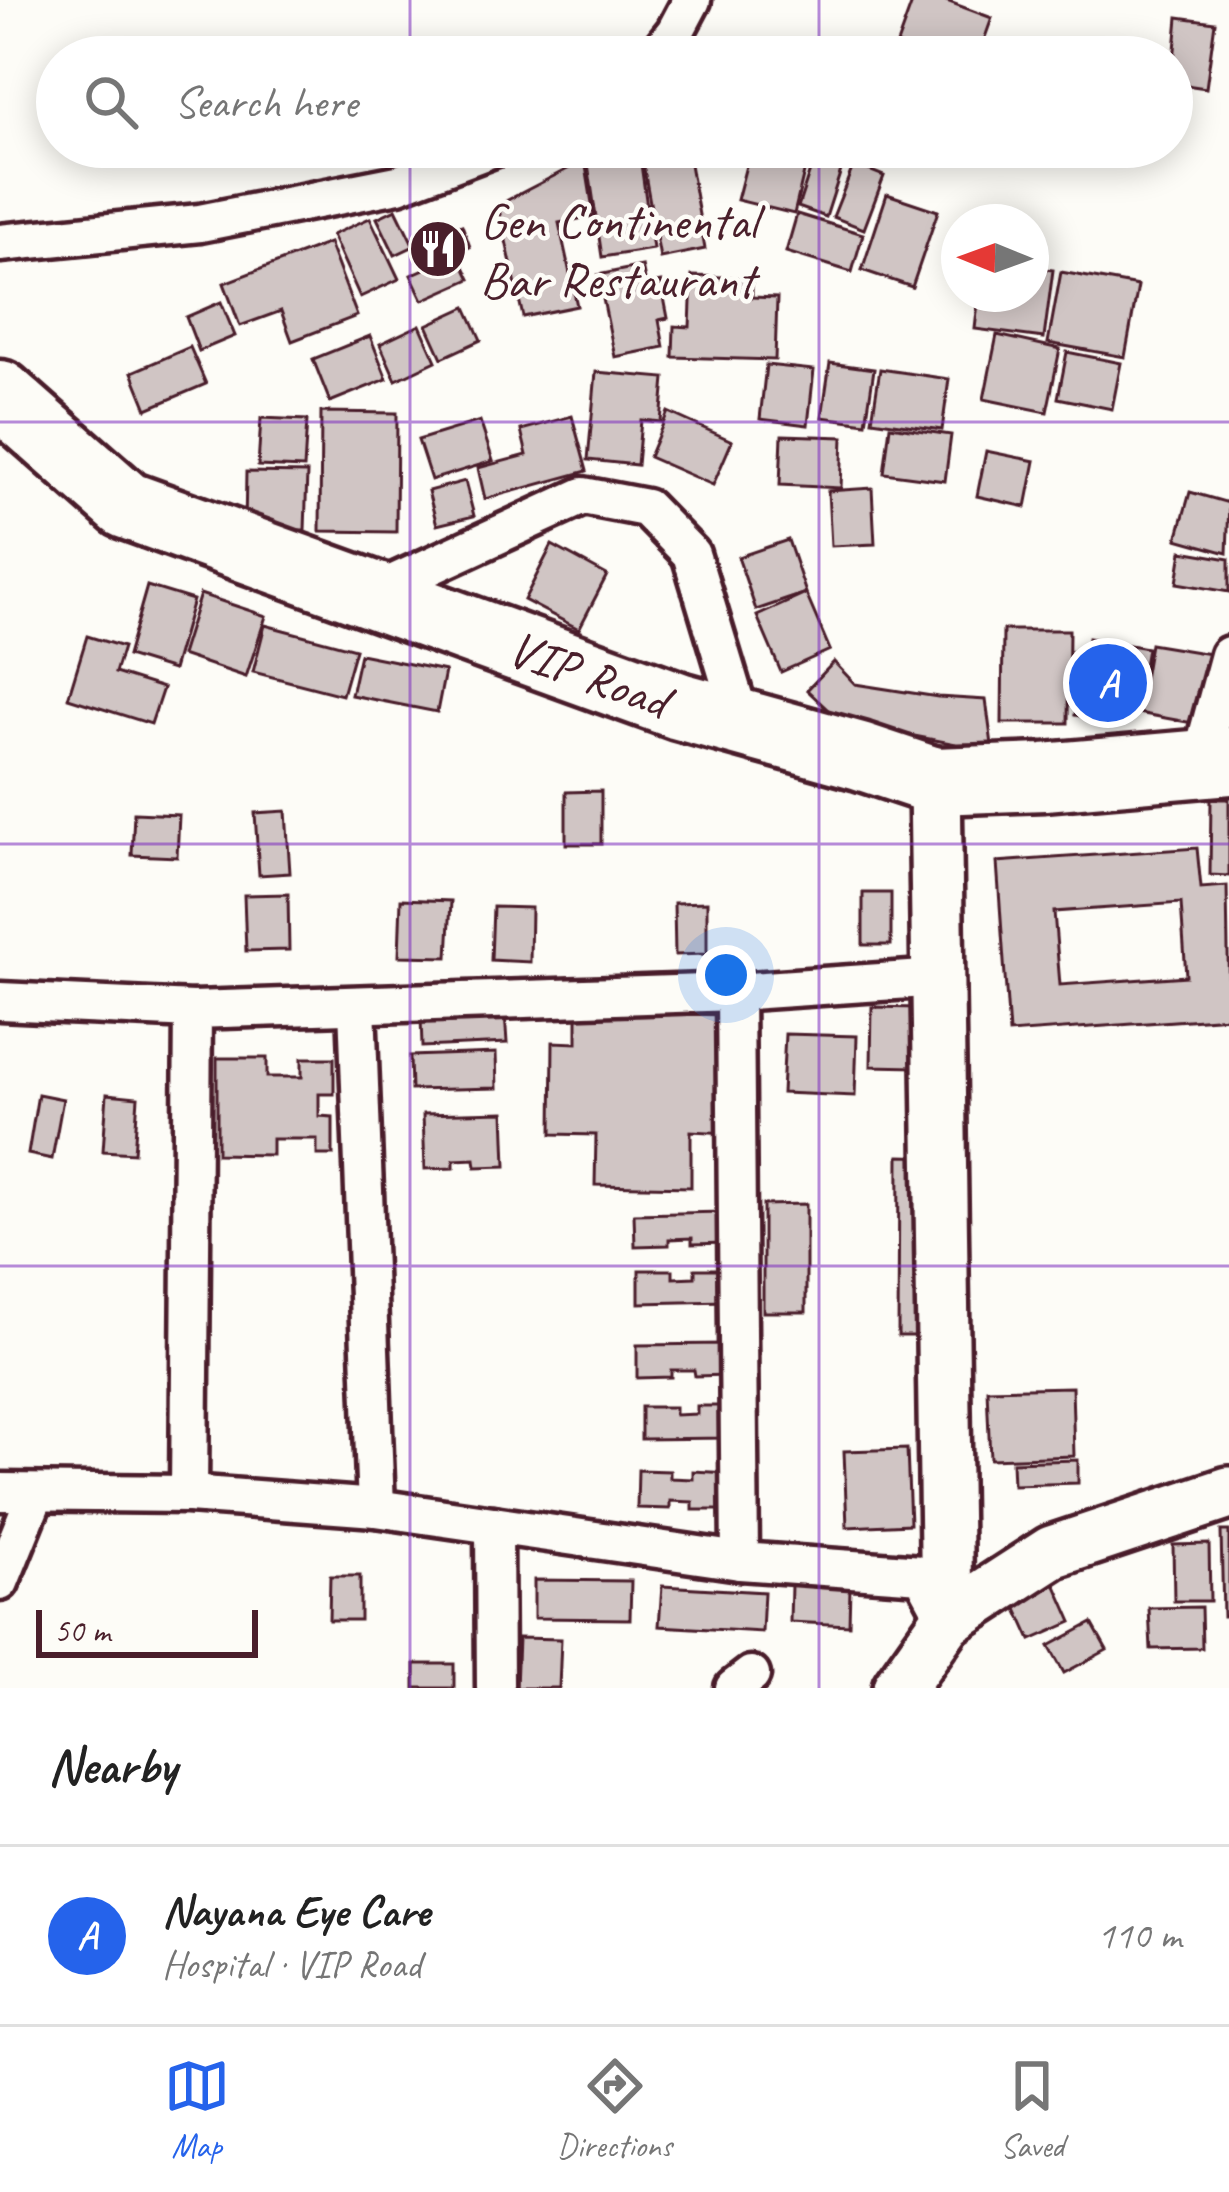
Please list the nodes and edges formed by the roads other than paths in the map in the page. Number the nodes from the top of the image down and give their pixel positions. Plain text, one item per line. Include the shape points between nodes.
1 (692, 0) edge
2 (672, 36) edge
3 (440, 168) edge
4 (0, 243) edge
5 (0, 394) edge
6 (370, 594) junction
7 (1229, 655) edge
8 (742, 723) junction
9 (1215, 761) edge
10 (935, 781) junction
11 (939, 978) junction
12 (735, 992) junction
13 (0, 1001) edge
14 (357, 1006) junction
15 (193, 1010) junction
16 (18, 1493) edge
17 (1229, 1493) edge
18 (189, 1494) junction
19 (376, 1508) junction
20 (494, 1526) junction
21 (740, 1561) junction
22 (0, 1582) edge
23 (947, 1620) junction
24 (495, 1688) edge
25 (899, 1688) edge

1 - 2 street
3 - 4 street via 200,224
5 - 6 highway, VIP Road via 126,505
6 - 8 highway, VIP Road
6 - 8 street via 583,496 646,508 691,554
7 - 9 street
8 - 10 highway, VIP Road
9 - 10 highway, VIP Road
10 - 11 street
11 - 12 street
11 - 23 street
12 - 14 street
12 - 21 street
13 - 15 street
14 - 15 street
14 - 19 street
15 - 18 street
16 - 18 street
16 - 22 street
17 - 23 street via 1052,1552
18 - 19 street
19 - 20 street
20 - 21 street
20 - 24 street
21 - 23 street via 922,1574
23 - 25 street

